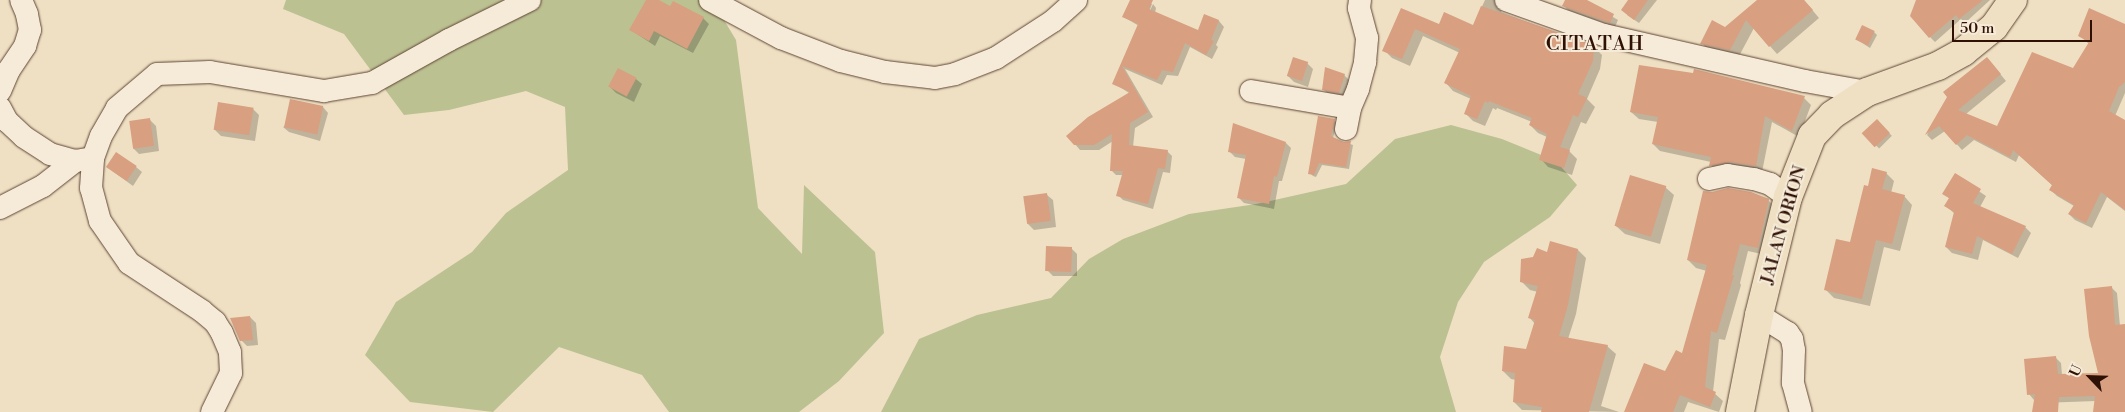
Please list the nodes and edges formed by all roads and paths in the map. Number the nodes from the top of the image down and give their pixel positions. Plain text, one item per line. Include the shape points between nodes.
1 (21, 0) edge
2 (530, 0) edge
3 (710, 0) edge
4 (1076, 0) edge
5 (1360, 0) edge
6 (1506, 0) edge
7 (2013, 0) edge
8 (0, 91) edge
9 (1251, 91) dead end
10 (1868, 92) junction
11 (0, 108) edge
12 (84, 159) junction
13 (1709, 179) dead end
14 (1788, 197) junction
15 (0, 208) edge
16 (1758, 315) junction
17 (212, 412) edge
18 (1740, 412) edge
19 (1802, 412) edge

1 - 8 street via 30,30 26,46 9,70
2 - 12 street via 372,83 324,91 210,72 157,74 117,108
3 - 4 street via 782,38 841,61 886,72 935,78 996,58 1053,21
5 - 9 street via 1367,38 1365,62 1348,119
6 - 10 street via 1604,35 1805,81
7 - 10 highway, JALAN ORION via 1994,27 1963,52 1938,66
10 - 14 highway, JALAN ORION via 1832,115 1812,136
11 - 12 street via 7,121 24,137 50,154
12 - 15 street
12 - 17 street via 104,230 129,263 202,311 222,333 230,352 230,373
13 - 14 street via 1728,176 1754,179 1770,184
14 - 16 highway, JALAN ORION
16 - 18 highway, JALAN ORION
16 - 19 street via 1788,332 1792,339 1793,383

